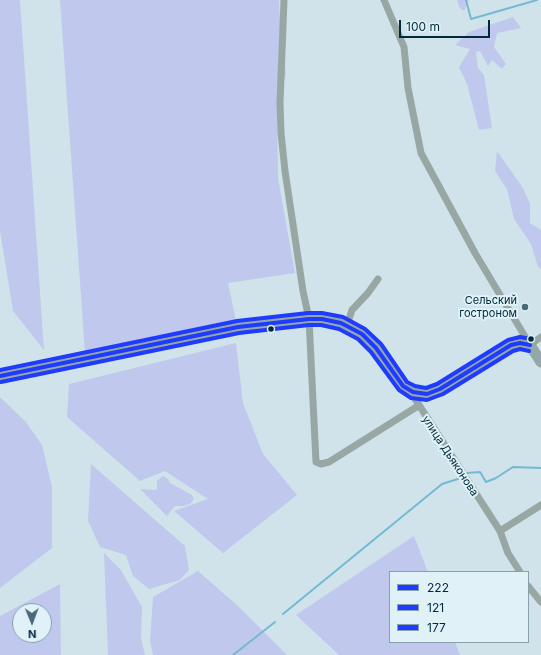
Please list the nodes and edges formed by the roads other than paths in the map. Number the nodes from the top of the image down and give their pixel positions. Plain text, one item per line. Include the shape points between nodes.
1 (284, 0) edge
2 (384, 0) edge
3 (378, 278) dead end
4 (309, 319) junction
5 (347, 325) junction
6 (541, 337) edge
7 (530, 345) junction
8 (541, 362) edge
9 (0, 376) edge
10 (410, 391) junction
11 (418, 406) junction
12 (541, 505) edge
13 (500, 531) junction
14 (519, 571) edge
15 (529, 587) edge
16 (541, 602) edge

1 - 4 street via 281,133
2 - 7 street via 404,47 408,88 421,153 475,253
3 - 5 street via 352,310
4 - 5 main road, улица Дьяконова via 329,320
4 - 9 main road, улица Дьяконова via 238,327
4 - 11 street via 316,462 329,462
5 - 10 main road, улица Дьяконова via 371,342 401,385
6 - 7 street
7 - 8 main road
7 - 10 main road via 511,345 434,392 420,394
10 - 11 street, улица Дьяконова
11 - 13 street, улица Дьяконова
12 - 13 street
13 - 14 street, улица Дьяконова via 508,553
15 - 16 street

